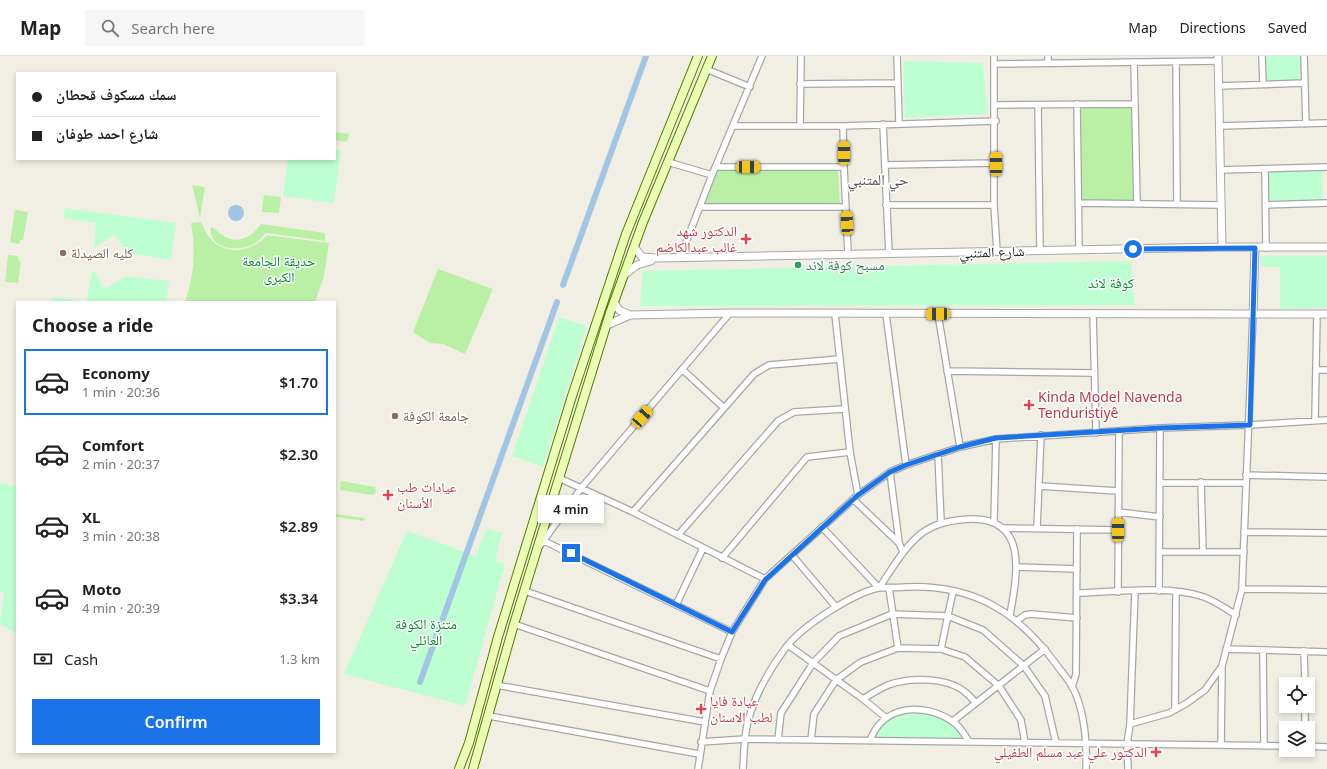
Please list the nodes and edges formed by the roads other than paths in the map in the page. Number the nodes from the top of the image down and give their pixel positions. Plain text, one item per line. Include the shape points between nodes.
1 (698, 56) edge
2 (712, 56) edge
3 (762, 56) edge
4 (801, 56) edge
5 (897, 56) edge
6 (994, 56) edge
7 (1048, 56) edge
8 (1262, 56) edge
9 (1304, 56) edge
10 (1218, 59) edge
11 (1134, 62) junction
12 (1176, 62) junction
13 (1048, 63) junction
14 (994, 64) junction
15 (706, 70) junction
16 (897, 83) junction
17 (1304, 83) junction
18 (800, 84) junction
19 (1263, 84) junction
20 (1219, 86) junction
21 (750, 87) junction
22 (1077, 104) junction
23 (1135, 104) junction
24 (995, 105) junction
25 (1038, 105) junction
26 (996, 121) junction
27 (898, 123) junction
28 (1327, 123) edge
29 (883, 124) junction
30 (1306, 124) junction
31 (734, 126) junction
32 (800, 126) junction
33 (843, 126) junction
34 (1220, 126) junction
35 (668, 162) junction
36 (996, 164) junction
37 (884, 166) junction
38 (716, 167) junction
39 (844, 167) junction
40 (1327, 167) edge
41 (1265, 169) junction
42 (1220, 170) junction
43 (712, 175) junction
44 (1327, 203) edge
45 (1079, 204) junction
46 (1137, 204) junction
47 (1176, 204) junction
48 (886, 205) junction
49 (994, 205) junction
50 (1221, 205) junction
51 (1266, 205) junction
52 (700, 207) junction
53 (846, 207) junction
54 (634, 247) junction
55 (1222, 247) junction
56 (1327, 247) edge
57 (1255, 248) junction
58 (1266, 248) junction
59 (1040, 250) junction
60 (1079, 250) junction
61 (997, 252) junction
62 (848, 254) junction
63 (889, 254) junction
64 (657, 258) junction
65 (680, 258) junction
66 (624, 275) junction
67 (614, 302) junction
68 (730, 313) junction
69 (1093, 313) junction
70 (835, 314) junction
71 (886, 314) junction
72 (938, 314) junction
73 (1253, 314) junction
74 (1317, 314) junction
75 (1327, 314) edge
76 (630, 315) junction
77 (606, 325) junction
78 (840, 359) junction
79 (683, 370) junction
80 (947, 370) junction
81 (1316, 370) junction
82 (1327, 370) edge
83 (1094, 373) junction
84 (723, 407) junction
85 (844, 409) junction
86 (1315, 420) junction
87 (1327, 420) edge
88 (1250, 425) junction
89 (1160, 428) junction
90 (1119, 431) junction
91 (1096, 433) junction
92 (1041, 435) junction
93 (996, 438) junction
94 (960, 447) junction
95 (850, 452) junction
96 (938, 454) junction
97 (906, 465) junction
98 (890, 472) junction
99 (1246, 475) junction
100 (1327, 477) edge
101 (560, 478) junction
102 (1161, 482) junction
103 (1200, 482) junction
104 (1246, 483) junction
105 (1039, 486) junction
106 (582, 487) junction
107 (1118, 491) junction
108 (542, 496) junction
109 (855, 497) junction
110 (553, 498) junction
111 (633, 512) junction
112 (1118, 512) junction
113 (1160, 517) junction
114 (994, 521) junction
115 (941, 522) junction
116 (822, 527) junction
117 (1004, 528) junction
118 (1037, 528) junction
119 (1077, 529) junction
120 (1118, 530) junction
121 (1244, 532) junction
122 (1327, 533) edge
123 (678, 535) junction
124 (544, 541) junction
125 (899, 543) junction
126 (703, 548) junction
127 (538, 549) junction
128 (903, 552) junction
129 (1160, 552) junction
130 (1203, 552) junction
131 (1244, 552) junction
132 (792, 555) junction
133 (722, 558) junction
134 (1016, 567) junction
135 (1077, 569) junction
136 (765, 580) junction
137 (879, 588) junction
138 (889, 588) junction
139 (1242, 589) junction
140 (1327, 590) edge
141 (525, 591) junction
142 (953, 591) junction
143 (1135, 591) junction
144 (1159, 591) junction
145 (1118, 592) junction
146 (1176, 592) junction
147 (1077, 593) junction
148 (676, 605) junction
149 (836, 607) junction
150 (892, 614) junction
151 (1010, 615) junction
152 (1236, 615) junction
153 (948, 616) junction
154 (1077, 618) junction
155 (1018, 620) junction
156 (514, 624) junction
157 (732, 632) junction
158 (788, 645) junction
159 (898, 648) junction
160 (942, 649) junction
161 (1045, 649) junction
162 (1226, 649) junction
163 (1263, 650) junction
164 (1304, 651) junction
165 (1327, 652) edge
166 (720, 659) junction
167 (813, 663) junction
168 (1024, 666) junction
169 (1222, 666) junction
170 (1305, 677) edge
171 (836, 680) junction
172 (496, 685) junction
173 (999, 686) junction
174 (1072, 687) junction
175 (710, 691) junction
176 (863, 699) junction
177 (976, 704) junction
178 (1175, 709) junction
179 (489, 716) junction
180 (885, 717) junction
181 (953, 721) junction
182 (705, 722) junction
183 (1130, 724) junction
184 (745, 739) junction
185 (778, 740) junction
186 (811, 740) junction
187 (870, 741) junction
188 (701, 742) junction
189 (969, 742) junction
190 (1025, 743) junction
191 (1056, 743) junction
192 (1087, 744) junction
193 (1127, 744) junction
194 (1221, 745) junction
195 (1264, 746) junction
196 (1279, 746) edge
197 (1315, 746) edge
198 (1327, 746) edge
199 (699, 754) junction
200 (463, 759) junction
201 (474, 767) edge
202 (459, 769) edge
203 (698, 769) edge
204 (743, 769) edge
205 (1086, 769) edge
206 (1128, 769) edge

1 - 108 main road via 626,234
2 - 15 main road
3 - 21 street
4 - 18 street
5 - 16 street
6 - 14 street
7 - 13 street
8 - 19 street
9 - 17 street
10 - 12 street
10 - 20 street
11 - 12 street
11 - 13 street
11 - 23 street
12 - 47 street
13 - 14 street
14 - 24 street
15 - 21 street
15 - 35 main road
16 - 18 street
16 - 27 street
17 - 19 street
17 - 30 street
18 - 32 street
19 - 20 street
20 - 34 street
21 - 31 street
22 - 23 street
22 - 25 street
22 - 45 street
23 - 46 street
24 - 25 street
24 - 26 street
25 - 59 street
26 - 27 street
26 - 36 street
27 - 29 street
28 - 30 street
29 - 33 street
29 - 37 street
30 - 34 street
31 - 32 street
31 - 38 street
32 - 33 street
33 - 39 street
34 - 42 street
35 - 43 street
35 - 54 main road
36 - 37 street
36 - 49 street
37 - 48 street
38 - 39 street
38 - 43 street
39 - 53 street
40 - 41 street
41 - 42 street
41 - 51 street
42 - 50 street
43 - 52 street
44 - 51 street
45 - 46 street
45 - 60 street
46 - 47 street
47 - 50 street
48 - 49 street
48 - 63 street
49 - 61 street
50 - 55 street
51 - 58 street
52 - 53 street
52 - 65 street
53 - 62 street
54 - 64 street, شارع المتنبي via 642,257
54 - 66 main road
55 - 57 street, شارع المتنبي
55 - 60 street, شارع المتنبي
56 - 58 street, شارع المتنبي
57 - 58 street, شارع المتنبي
57 - 73 street
59 - 60 street, شارع المتنبي
59 - 61 street, شارع المتنبي
61 - 63 street, شارع المتنبي
62 - 63 street, شارع المتنبي
62 - 65 street, شارع المتنبي
64 - 65 street, شارع المتنبي
64 - 66 street, شارع المتنبي via 640,263
66 - 67 main road
67 - 76 street via 618,310
67 - 77 main road
68 - 70 street
68 - 76 street
68 - 79 street
69 - 72 street
69 - 73 street
69 - 83 street
70 - 71 street
70 - 78 street
71 - 72 street
71 - 97 street
72 - 80 street
73 - 74 street
73 - 88 street
74 - 75 street
74 - 81 street
76 - 77 street
77 - 101 main road
78 - 84 street via 769,365 754,374
78 - 85 street
79 - 84 street
79 - 106 street
80 - 83 street
80 - 94 street
81 - 82 street
81 - 86 street
83 - 91 street
84 - 111 street
85 - 95 street
85 - 123 street via 794,412 778,421
86 - 87 street
86 - 88 street
88 - 89 street
88 - 99 street
89 - 90 street
89 - 102 street
90 - 91 street
90 - 107 street
91 - 92 street
92 - 93 street
92 - 105 street
93 - 94 street
93 - 114 street
94 - 96 street
95 - 109 street
95 - 133 street via 807,457
96 - 97 street
96 - 115 street
97 - 98 street
98 - 109 street
98 - 125 street
99 - 100 street
99 - 104 street
101 - 106 street
101 - 110 main road
102 - 103 street
102 - 113 street
103 - 104 street
103 - 130 street
104 - 121 street
105 - 107 street
105 - 118 street
106 - 111 street
106 - 124 street
107 - 112 street
108 - 110 main road via 546,501
108 - 200 main road
109 - 116 street
109 - 125 street
110 - 127 main road
111 - 123 street
112 - 113 street
112 - 120 street
113 - 129 street
114 - 115 street via 981,519
114 - 117 street
115 - 128 street via 922,533
116 - 132 street
116 - 137 street
117 - 118 street
117 - 134 street via 1015,550
118 - 119 street
119 - 120 street
119 - 135 street
120 - 145 street
121 - 122 street
121 - 131 street
123 - 126 street
124 - 127 street
124 - 148 street
125 - 128 street
126 - 133 street
126 - 148 street
127 - 141 main road
128 - 137 street
129 - 130 street
129 - 144 street
130 - 131 street
131 - 139 street
132 - 136 street
132 - 149 street
133 - 136 street
134 - 135 street
134 - 151 street
135 - 147 street
136 - 157 street
137 - 138 street
137 - 149 street via 857,595
138 - 142 street via 922,586
138 - 150 street
139 - 140 street
139 - 152 street
141 - 156 main road
141 - 166 street
142 - 151 street via 986,601
142 - 153 street
143 - 144 street
143 - 145 street
143 - 183 street
144 - 146 street
145 - 147 street
146 - 152 street via 1200,596
146 - 178 street
147 - 154 street
148 - 157 street
149 - 158 street
150 - 153 street
150 - 159 street
150 - 167 street via 839,636
151 - 155 street
152 - 162 street
153 - 160 street
153 - 168 street via 984,630
154 - 155 street via 1031,614
154 - 174 street via 1076,674
155 - 161 street
156 - 172 main road
156 - 175 street
157 - 166 street
158 - 167 street
158 - 184 street via 763,685 748,720
159 - 160 street
159 - 171 street via 861,662
160 - 173 street via 965,657
161 - 168 street
161 - 174 street
162 - 163 street
162 - 169 street
163 - 164 street
163 - 195 street
164 - 165 street
164 - 170 street
166 - 175 street
167 - 171 street
167 - 185 street via 781,713
168 - 173 street
168 - 191 street via 1045,696
169 - 178 street via 1205,690
169 - 194 street
171 - 176 street
171 - 186 street via 814,714
172 - 179 main road
172 - 182 street
173 - 177 street
173 - 190 street via 1021,720
174 - 192 street via 1080,708
175 - 182 street
176 - 177 street via 888,685 908,681 940,681 966,692
176 - 180 street
177 - 181 street
178 - 183 street
179 - 199 street
179 - 201 main road
180 - 181 street via 910,708 932,710
180 - 187 street
181 - 189 street
182 - 188 street
183 - 193 street
184 - 185 street
184 - 188 street
184 - 204 street
185 - 186 street
186 - 187 street
187 - 189 street
188 - 199 street
189 - 190 street
190 - 191 street
191 - 192 street
192 - 193 street
192 - 205 street
193 - 194 street
193 - 206 street
194 - 195 street
195 - 196 street
197 - 198 street
199 - 203 street
200 - 201 main road via 467,766
200 - 202 main road

